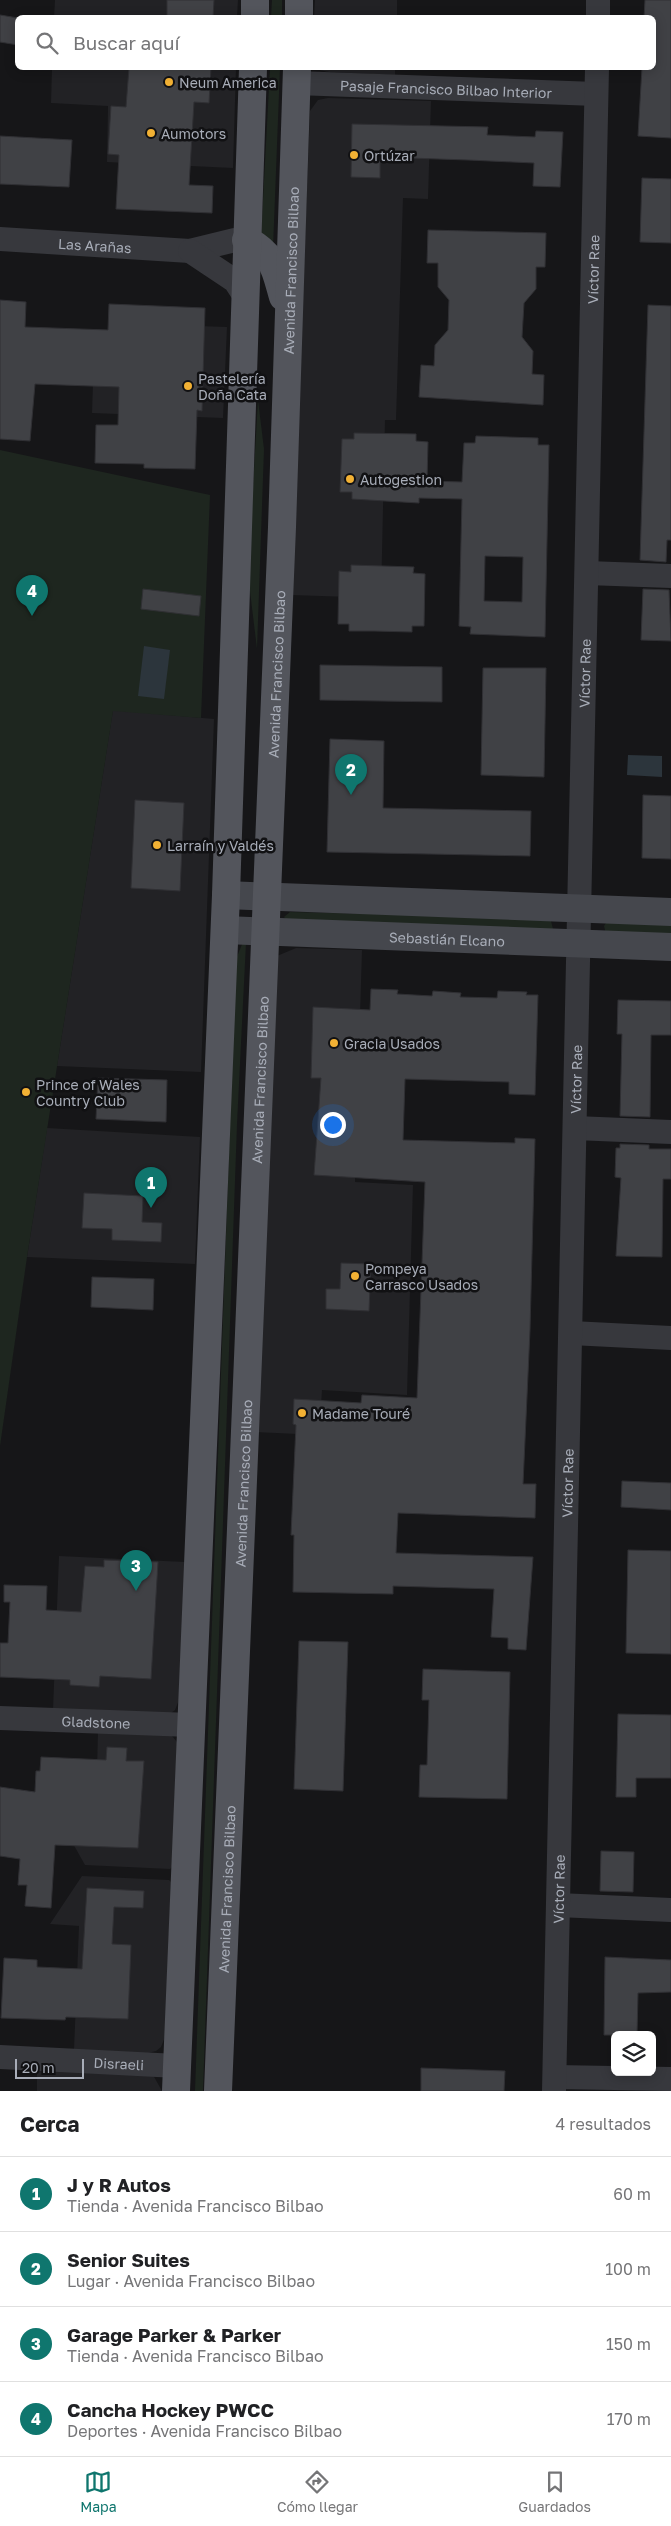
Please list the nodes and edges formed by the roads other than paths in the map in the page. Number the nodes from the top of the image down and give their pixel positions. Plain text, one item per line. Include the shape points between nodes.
1 (256, 0) edge
2 (300, 0) edge
3 (598, 0) edge
4 (255, 15) edge
5 (299, 15) edge
6 (598, 15) edge
7 (253, 70) edge
8 (597, 70) edge
9 (297, 75) edge
10 (596, 94) junction
11 (0, 239) edge
12 (246, 240) junction
13 (190, 251) junction
14 (244, 294) junction
15 (289, 314) junction
16 (587, 573) junction
17 (671, 576) edge
18 (226, 895) junction
19 (266, 898) junction
20 (580, 909) junction
21 (671, 912) edge
22 (225, 930) junction
23 (265, 932) junction
24 (579, 944) junction
25 (671, 947) edge
26 (575, 1128) junction
27 (671, 1132) edge
28 (571, 1333) junction
29 (671, 1338) edge
30 (0, 1718) edge
31 (192, 1725) junction
32 (558, 1905) junction
33 (671, 1910) edge
34 (0, 2057) edge
35 (177, 2079) edge
36 (671, 2079) edge
37 (555, 2084) edge
38 (218, 2091) edge

1 - 4 main road
2 - 5 main road
3 - 6 street
7 - 12 main road
8 - 10 street, Víctor Rae
9 - 10 street, Pasaje Francisco Bilbao Interior
9 - 15 main road, Avenida Francisco Bilbao
10 - 16 street, Víctor Rae
11 - 13 street, Las Arañas
12 - 13 street, Las Arañas
12 - 14 main road
12 - 15 main road via 269,257
13 - 14 street via 235,281
14 - 18 main road
15 - 19 main road, Avenida Francisco Bilbao
16 - 17 street
16 - 20 street, Víctor Rae
18 - 19 street
18 - 22 main road
19 - 20 street
19 - 23 main road, Avenida Francisco Bilbao
20 - 21 street
20 - 24 street, Víctor Rae
22 - 23 street, Sebastián Elcano
22 - 31 main road
23 - 24 street, Sebastián Elcano
23 - 38 main road, Avenida Francisco Bilbao
24 - 25 street, Sebastián Elcano
24 - 26 street, Víctor Rae
26 - 27 street
26 - 28 street, Víctor Rae
28 - 29 street
28 - 32 street, Víctor Rae
30 - 31 street, Gladstone
31 - 35 main road
32 - 33 street
32 - 37 street, Víctor Rae
34 - 35 street, Disraeli
36 - 37 street

